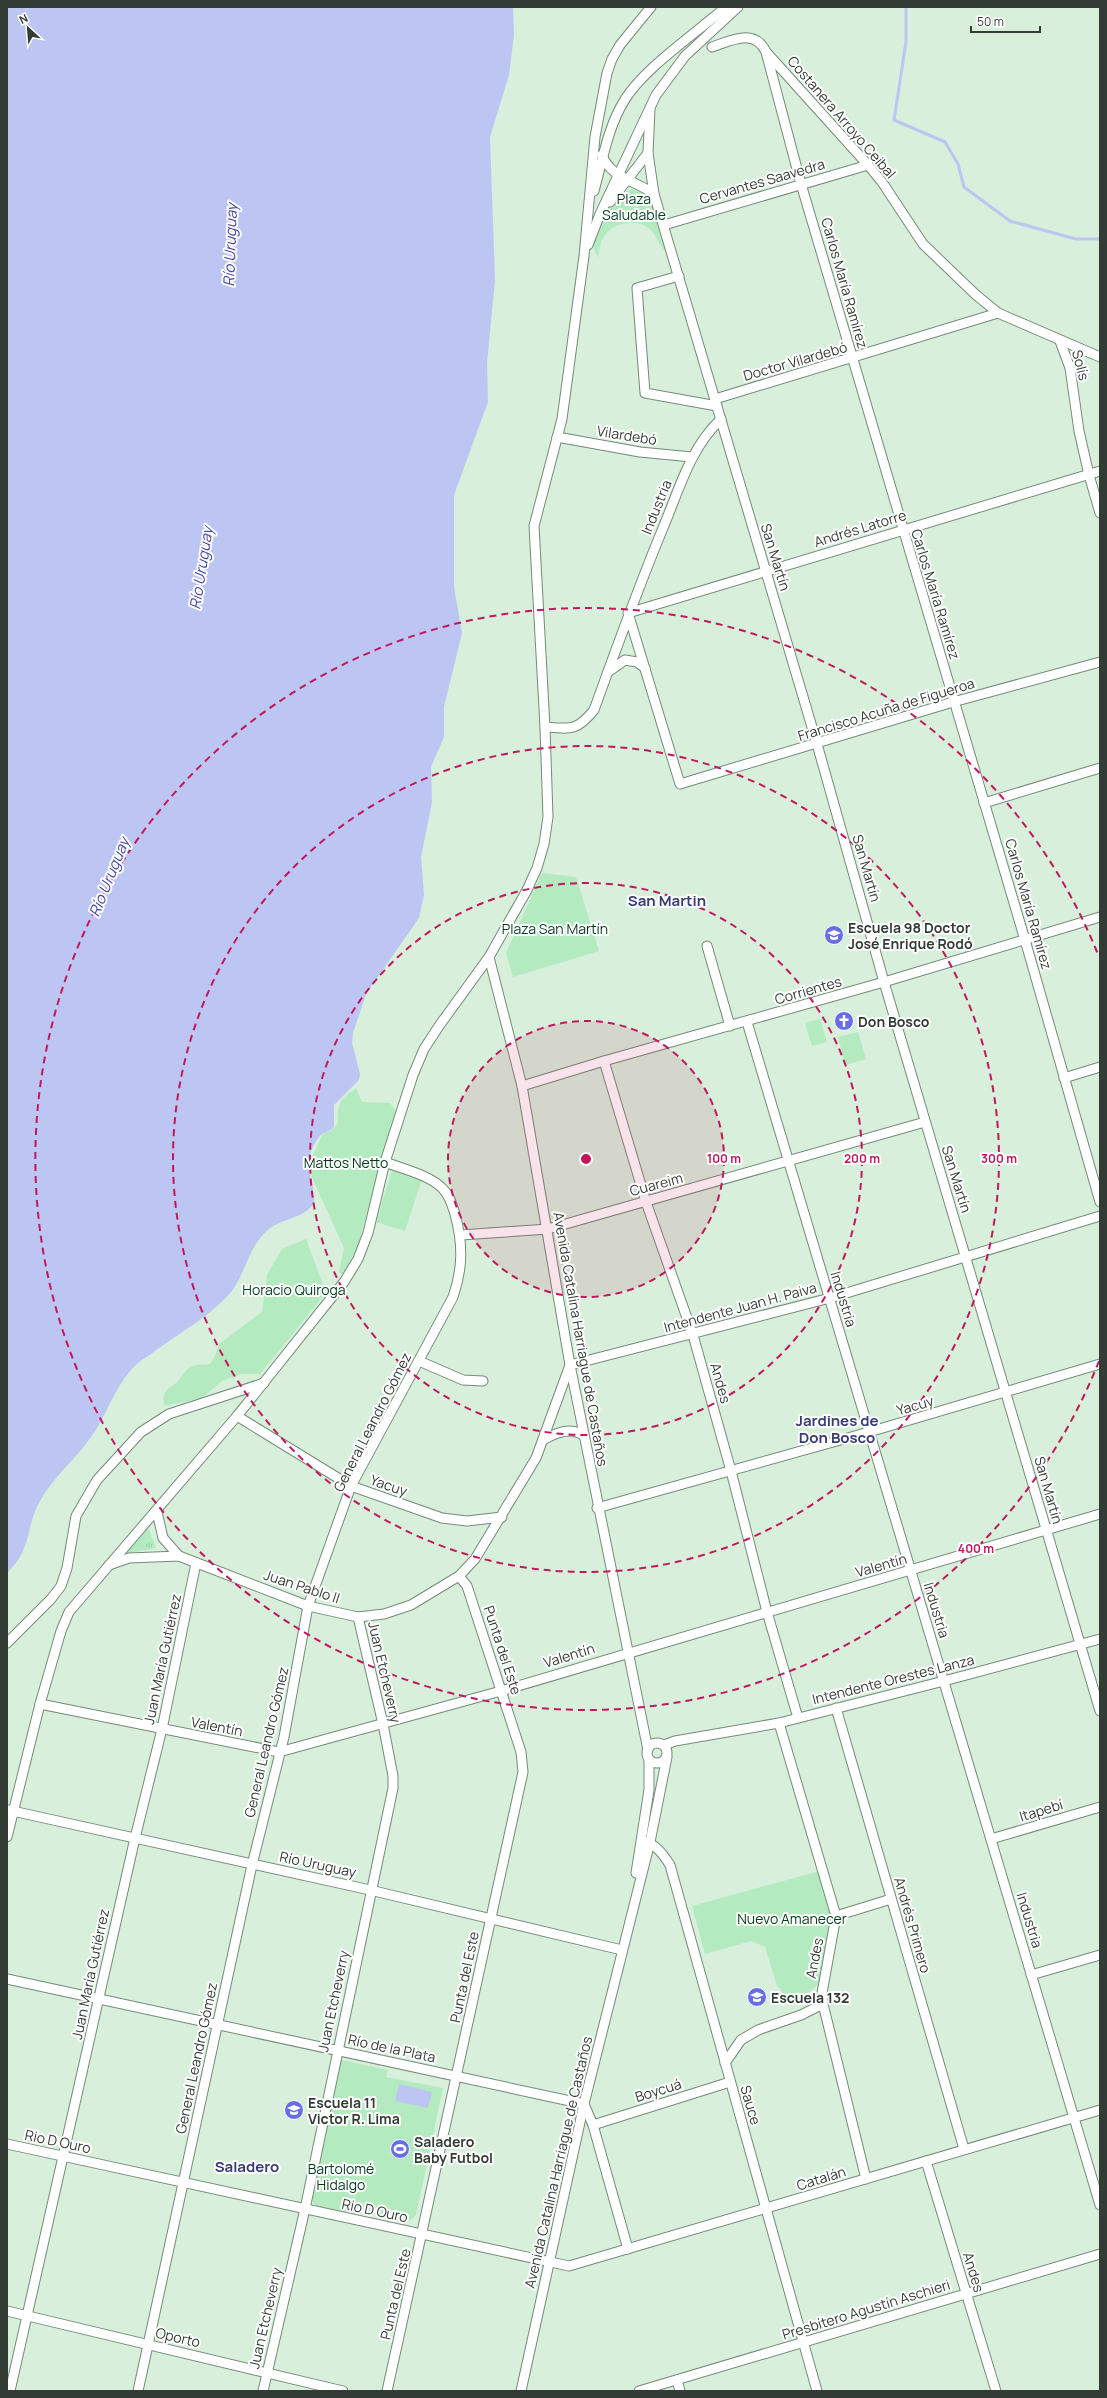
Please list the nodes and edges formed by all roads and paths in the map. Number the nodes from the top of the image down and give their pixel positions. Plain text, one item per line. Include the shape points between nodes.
1 (651, 7) edge
2 (726, 7) edge
3 (738, 7) edge
4 (712, 47) dead end
5 (766, 52) junction
6 (650, 109) junction
7 (596, 137) junction
8 (648, 153) junction
9 (603, 158) junction
10 (868, 165) junction
11 (619, 176) junction
12 (628, 180) junction
13 (801, 184) junction
14 (654, 194) junction
15 (587, 210) junction
16 (600, 214) junction
17 (664, 225) junction
18 (584, 256) junction
19 (679, 276) junction
20 (998, 313) junction
21 (1060, 341) junction
22 (1100, 357) edge
23 (853, 359) junction
24 (716, 403) junction
25 (721, 419) junction
26 (557, 438) junction
27 (692, 457) junction
28 (1100, 471) edge
29 (1089, 474) junction
30 (1100, 512) edge
31 (902, 529) junction
32 (766, 572) junction
33 (628, 613) junction
34 (1100, 662) edge
35 (645, 668) junction
36 (607, 673) junction
37 (953, 702) junction
38 (545, 727) junction
39 (817, 744) junction
40 (1100, 768) edge
41 (984, 803) junction
42 (1100, 918) edge
43 (1025, 940) junction
44 (707, 946) dead end
45 (489, 957) junction
46 (884, 982) junction
47 (747, 1022) junction
48 (730, 1026) junction
49 (604, 1060) junction
50 (1100, 1067) edge
51 (1064, 1078) junction
52 (522, 1086) junction
53 (925, 1122) junction
54 (385, 1162) junction
55 (789, 1162) junction
56 (646, 1202) junction
57 (1100, 1202) edge
58 (1100, 1216) edge
59 (548, 1229) junction
60 (461, 1235) junction
61 (966, 1258) junction
62 (830, 1298) junction
63 (693, 1335) junction
64 (419, 1361) junction
65 (1100, 1364) edge
66 (570, 1365) junction
67 (483, 1381) dead end
68 (264, 1383) junction
69 (1006, 1393) junction
70 (237, 1416) junction
71 (869, 1432) junction
72 (584, 1436) junction
73 (543, 1440) junction
74 (731, 1471) junction
75 (351, 1486) junction
76 (597, 1508) junction
77 (157, 1512) junction
78 (1100, 1514) edge
79 (502, 1516) junction
80 (1046, 1531) junction
81 (179, 1556) junction
82 (196, 1563) junction
83 (108, 1565) junction
84 (911, 1571) junction
85 (459, 1576) junction
86 (308, 1606) junction
87 (767, 1612) junction
88 (358, 1617) junction
89 (1100, 1638) edge
90 (7, 1643) edge
91 (1080, 1645) junction
92 (629, 1652) junction
93 (944, 1681) junction
94 (501, 1690) junction
95 (40, 1704) junction
96 (836, 1708) junction
97 (1100, 1712) edge
98 (798, 1718) junction
99 (779, 1723) junction
100 (383, 1724) junction
101 (645, 1727) junction
102 (162, 1729) junction
103 (648, 1750) junction
104 (665, 1750) junction
105 (279, 1752) junction
106 (649, 1760) junction
107 (1100, 1807) edge
108 (10, 1810) edge
109 (7, 1837) edge
110 (135, 1838) junction
111 (991, 1839) junction
112 (646, 1842) junction
113 (252, 1865) junction
114 (370, 1890) junction
115 (891, 1898) junction
116 (836, 1916) junction
117 (492, 1918) junction
118 (622, 1950) junction
119 (1100, 1955) edge
120 (1031, 1975) junction
121 (7, 1978) edge
122 (99, 1999) junction
123 (823, 2004) junction
124 (217, 2024) junction
125 (337, 2051) junction
126 (725, 2063) junction
127 (456, 2077) junction
128 (730, 2082) junction
129 (584, 2104) junction
130 (1100, 2110) edge
131 (1074, 2118) junction
132 (593, 2125) junction
133 (7, 2144) edge
134 (964, 2149) junction
135 (64, 2156) junction
136 (926, 2161) junction
137 (866, 2179) junction
138 (184, 2183) junction
139 (1100, 2205) edge
140 (305, 2209) junction
141 (766, 2209) junction
142 (422, 2235) junction
143 (628, 2249) junction
144 (1100, 2254) edge
145 (549, 2263) junction
146 (966, 2293) junction
147 (7, 2311) edge
148 (27, 2316) junction
149 (803, 2343) junction
150 (148, 2345) junction
151 (267, 2373) junction
152 (677, 2380) junction
153 (10, 2391) edge
154 (138, 2391) edge
155 (263, 2391) edge
156 (343, 2391) edge
157 (387, 2391) edge
158 (521, 2391) edge
159 (639, 2391) edge
160 (680, 2391) edge
161 (817, 2391) edge
162 (996, 2391) edge

1 - 7 street via 612,59
2 - 9 street via 645,75 632,89 622,103 614,122
3 - 6 street via 685,56 670,74
4 - 5 street via 748,37 757,40
5 - 10 street, Costanera Arroyo Ceibal
5 - 13 street, Carlos María Ramírez
6 - 8 street, San Martín
6 - 11 street
7 - 9 street
7 - 15 street
8 - 12 street
8 - 14 street, San Martín
9 - 11 street
9 - 15 street
10 - 13 street, Cervantes Saavedra
10 - 20 street, Costanera Arroyo Ceibal via 922,244
11 - 12 street
11 - 16 street
12 - 14 street
12 - 16 street
13 - 17 street, Cervantes Saavedra
13 - 23 street, Carlos María Ramírez
14 - 17 street, San Martín
15 - 18 street
16 - 18 street
17 - 19 street, San Martín
18 - 26 street
19 - 24 street, San Martín
19 - 24 street via 637,288 644,393
20 - 21 street, Costanera Arroyo Ceibal
20 - 23 street, Doctor Vilardebó
21 - 22 street, Costanera Arroyo Ceibal
21 - 29 street, Solís via 1070,368 1079,431
23 - 24 street, Doctor Vilardebó
23 - 31 street, Carlos María Ramírez
24 - 25 street, San Martín
25 - 27 street, Industria via 708,432
25 - 32 street, San Martín
26 - 27 street, Vilardebó via 640,452
26 - 38 street via 534,526
27 - 33 street, Industria
28 - 29 street, Andrés Latorre
29 - 30 street, Solís
29 - 31 street, Andrés Latorre
31 - 32 street, Andrés Latorre
31 - 37 street, Carlos María Ramírez
32 - 33 street, Andrés Latorre
32 - 39 street, San Martín
33 - 35 street
33 - 36 street, Industria
34 - 37 street, Francisco Acuña de Figueroa
35 - 36 street via 636,662 625,660
35 - 39 street, Francisco Acuña de Figueroa via 680,784
36 - 38 street, Industria via 594,710 584,723 571,728
37 - 39 street, Francisco Acuña de Figueroa
37 - 41 street, Carlos María Ramírez
38 - 45 street via 548,817 544,844 530,883
39 - 46 street, San Martín
40 - 41 street
41 - 43 street, Carlos María Ramírez
42 - 43 street, Corrientes
43 - 46 street, Corrientes
43 - 51 street, Carlos María Ramírez
44 - 48 street
45 - 52 street, Avenida Catalina Harriague de Castaños
45 - 54 street via 438,1026 424,1050 413,1075
46 - 47 street, Corrientes
46 - 53 street, San Martín
47 - 48 street, Corrientes
47 - 55 street, Industria
48 - 49 street, Corrientes
49 - 52 street, Corrientes
49 - 56 street, Andes
50 - 51 street
51 - 57 street, Carlos María Ramírez
52 - 59 street, Avenida Catalina Harriague de Castaños
53 - 55 street, Cuareim
53 - 61 street, San Martín
54 - 60 street, General Leandro Gómez via 432,1181 443,1189 451,1200
54 - 68 street via 368,1233 358,1259 344,1282
55 - 56 street, Cuareim
55 - 62 street, Industria
56 - 59 street, Cuareim
56 - 63 street, Andes
58 - 61 street, Intendente Juan H. Paiva
59 - 60 street, Cuareim
59 - 66 street, Avenida Catalina Harriague de Castaños
60 - 64 street, General Leandro Gómez via 462,1255 453,1297
61 - 62 street, Intendente Juan H. Paiva
61 - 69 street, San Martín
62 - 63 street, Intendente Juan H. Paiva
62 - 71 street, Industria
63 - 66 street, Intendente Juan H. Paiva
63 - 74 street, Andes
64 - 67 street via 463,1380
64 - 75 street, General Leandro Gómez
65 - 69 street, Yacuy
66 - 72 street, Avenida Catalina Harriague de Castaños
66 - 73 street, Juan Pablo II
68 - 70 street
68 - 90 street via 169,1414 141,1432 97,1480 76,1516 67,1568 61,1586
69 - 71 street, Yacuy
69 - 80 street, San Martín
70 - 75 street, Yacuy
70 - 77 street
71 - 74 street, Yacuy
71 - 84 street, Industria
72 - 73 street via 580,1432 570,1431 556,1433
72 - 76 street, Avenida Catalina Harriague de Castaños
73 - 79 street, Juan Pablo II via 536,1458
74 - 76 street, Yacuy
74 - 87 street, Andes
75 - 79 street, Yacuy via 442,1518 467,1521
75 - 86 street, General Leandro Gómez
76 - 92 street, Avenida Catalina Harriague de Castaños
77 - 81 street via 162,1538
77 - 83 street
78 - 80 street, Valentín
79 - 85 street, Juan Pablo II via 475,1559
80 - 84 street, Valentín
80 - 91 street, San Martín
81 - 82 street, Juan Pablo II
81 - 83 street, Juan Pablo II via 128,1558
82 - 86 street, Juan Pablo II
82 - 102 street, Juan María Gutiérrez
83 - 95 street via 69,1612
84 - 87 street, Valentín
84 - 93 street, Industria
85 - 88 street, Juan Pablo II via 412,1605 384,1614
85 - 94 street, Punta del Este via 467,1586
86 - 88 street, Juan Pablo II
86 - 105 street, General Leandro Gómez
87 - 92 street, Valentín
87 - 98 street, Andes
88 - 100 street, Juan Etcheverry
89 - 91 street, Intendente Orestes Lanza
91 - 93 street, Intendente Orestes Lanza
91 - 97 street, San Martín
92 - 94 street, Valentín
92 - 101 street, Avenida Catalina Harriague de Castaños
93 - 96 street, Intendente Orestes Lanza
93 - 111 street, Industria
94 - 100 street, Valentín
94 - 117 street, Punta del Este via 521,1752 523,1772
95 - 102 street, Valentín
95 - 108 street
96 - 98 street, Intendente Orestes Lanza
96 - 115 street, Andrés Primero
98 - 99 street, Intendente Orestes Lanza
99 - 104 street, Intendente Orestes Lanza via 691,1739
99 - 116 street, Andes
100 - 105 street, Valentín
100 - 114 street, Juan Etcheverry via 393,1788
101 - 103 street, Avenida Catalina Harriague de Castaños
101 - 104 street, Avenida Catalina Harriague de Castaños via 650,1737
102 - 105 street, Valentín
102 - 110 street, Juan María Gutiérrez
103 - 104 street via 652,1745
103 - 106 street, Avenida Catalina Harriague de Castaños
104 - 106 street via 659,1764
104 - 112 street, Avenida Catalina Harriague de Castaños
105 - 113 street, General Leandro Gómez
106 - 112 street, Avenida Catalina Harriague de Castaños
107 - 111 street, Itapebí
108 - 109 street
108 - 110 street, Río Uruguay
110 - 113 street, Río Uruguay
110 - 122 street, Juan María Gutiérrez
111 - 120 street, Industria
112 - 118 street, Avenida Catalina Harriague de Castaños
112 - 126 street, Sauce via 663,1854 670,1864
113 - 114 street, Río Uruguay
113 - 124 street, General Leandro Gómez
114 - 117 street, Río Uruguay
114 - 125 street, Juan Etcheverry
115 - 116 street
115 - 134 street, Andrés Primero
116 - 123 street, Andes via 822,1993
117 - 118 street, Río Uruguay
117 - 127 street, Punta del Este
118 - 129 street, Avenida Catalina Harriague de Castaños
119 - 120 street
120 - 131 street, Industria
121 - 122 street, Río de la Plata
122 - 124 street, Río de la Plata
122 - 135 street, Juan María Gutiérrez
123 - 126 street via 801,2015 758,2030 741,2040
123 - 137 street, Andes
124 - 125 street, Río de la Plata
124 - 138 street, General Leandro Gómez
125 - 127 street, Río de la Plata
125 - 140 street, Juan Etcheverry
126 - 128 street, Sauce
127 - 129 street, Río de la Plata
127 - 142 street, Punta del Este
128 - 132 street, Boycuá
128 - 141 street, Sauce
129 - 132 street
129 - 145 street, Avenida Catalina Harriague de Castaños
130 - 131 street, Catalán
131 - 134 street, Catalán
131 - 139 street, Industria
132 - 143 street
133 - 135 street, Rio D Ouro
134 - 136 street, Catalán
135 - 138 street, Rio D Ouro
135 - 148 street, Juan María Gutiérrez
136 - 137 street, Catalán
136 - 146 street, Andes
137 - 141 street, Catalán
138 - 140 street, Rio D Ouro
138 - 150 street, General Leandro Gómez
140 - 142 street, Rio D Ouro
140 - 151 street, Juan Etcheverry
141 - 143 street, Catalán
141 - 149 street, Sauce
142 - 145 street, Rio D Ouro
142 - 157 street, Punta del Este
143 - 145 street, Catalán via 570,2266
144 - 146 street, Presbítero Agustín Aschieri
145 - 158 street, Avenida Catalina Harriague de Castaños
146 - 149 street, Presbítero Agustín Aschieri
146 - 162 street, Andes
147 - 148 street, Oporto
148 - 150 street, Oporto
148 - 153 street, Juan María Gutiérrez
149 - 152 street, Presbítero Agustín Aschieri
149 - 161 street, Sauce
150 - 151 street, Oporto
150 - 154 street, General Leandro Gómez
151 - 155 street, Juan Etcheverry
151 - 156 street, Oporto
152 - 159 street, Presbítero Agustín Aschieri
152 - 160 street

